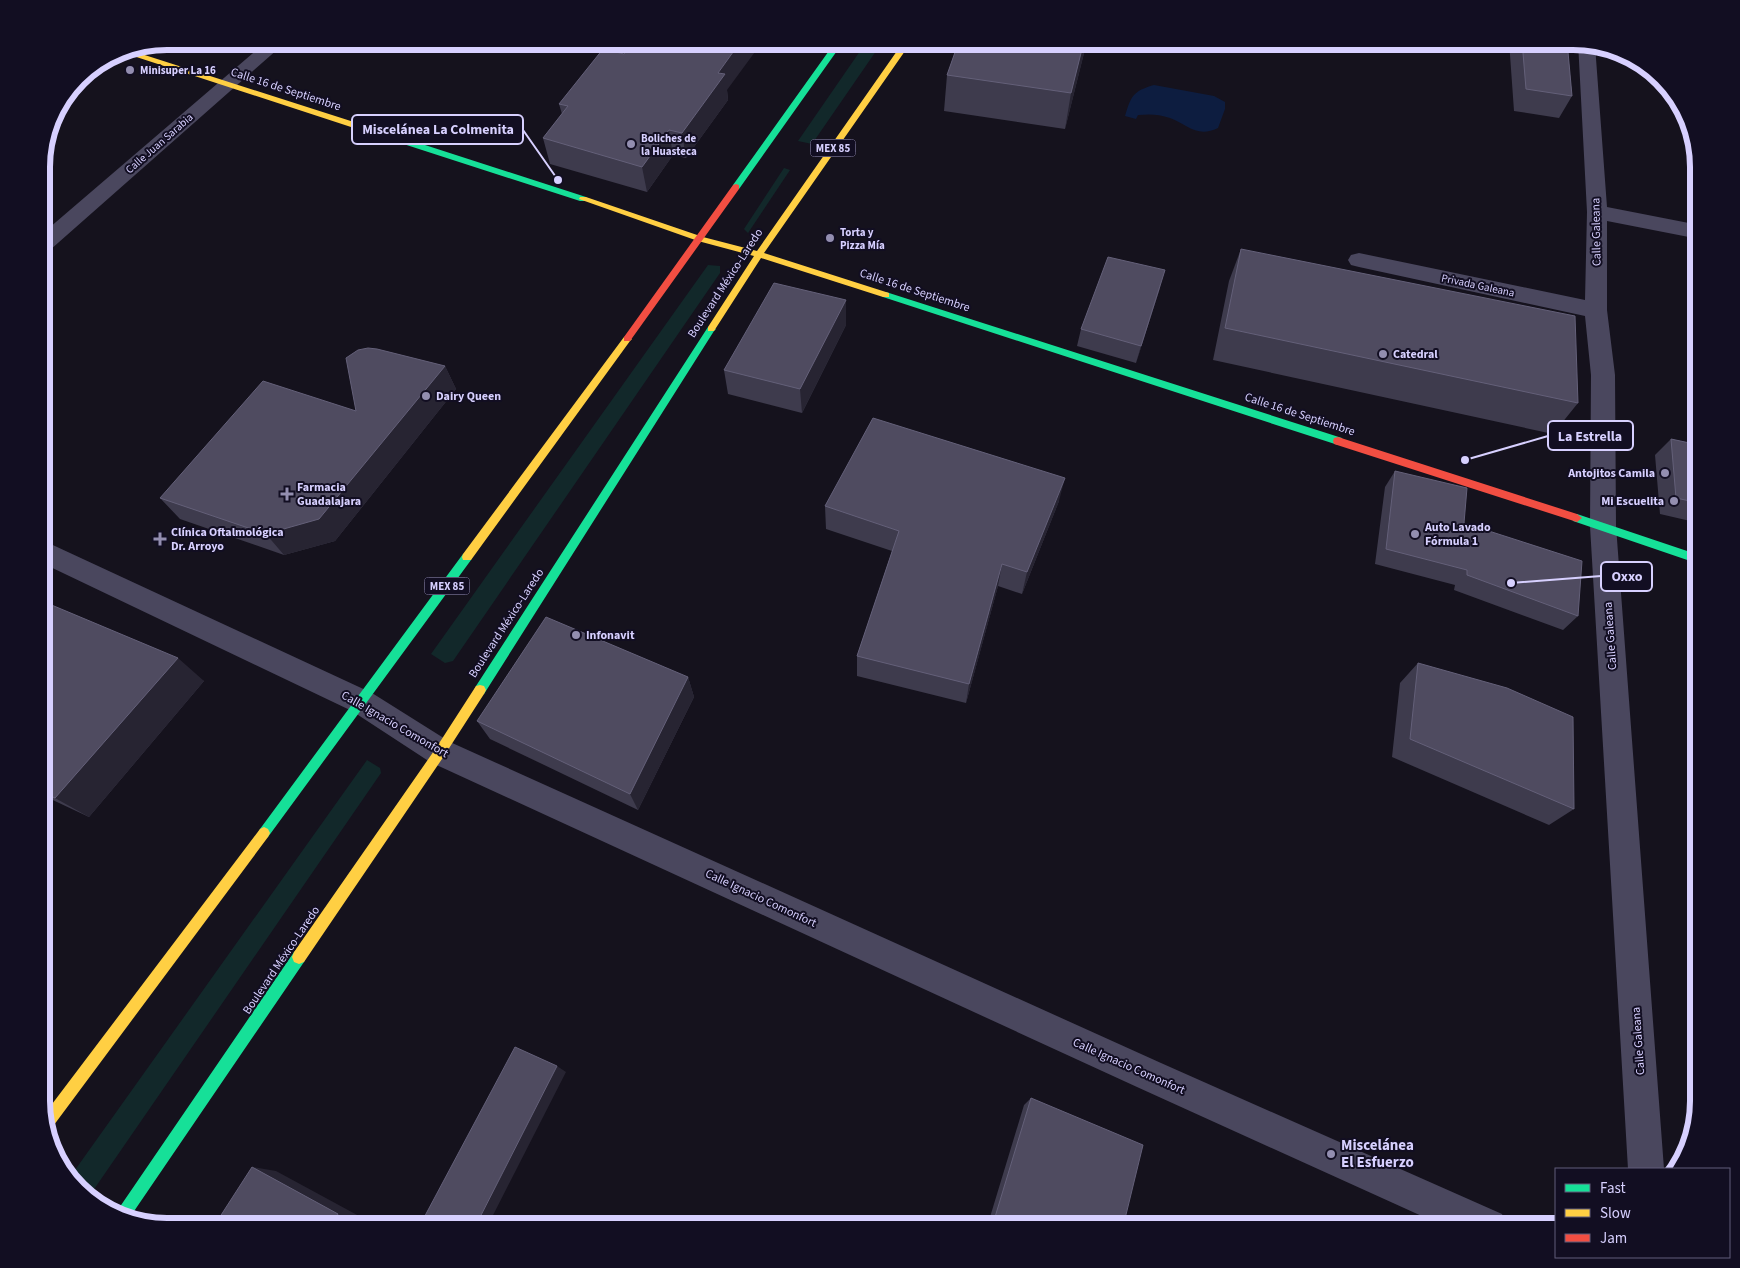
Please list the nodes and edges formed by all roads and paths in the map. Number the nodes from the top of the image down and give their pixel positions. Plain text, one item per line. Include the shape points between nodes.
1 (267, 50) edge
2 (834, 50) edge
3 (902, 50) edge
4 (1587, 51) edge
5 (135, 55) edge
6 (226, 85) junction
7 (1597, 212) junction
8 (1690, 230) edge
9 (50, 238) edge
10 (701, 238) junction
11 (759, 254) junction
12 (1359, 260) dead end
13 (1596, 310) junction
14 (1603, 526) junction
15 (50, 555) edge
16 (1690, 557) edge
17 (362, 702) junction
18 (440, 752) junction
19 (51, 1117) edge
20 (1646, 1168) edge
21 (125, 1210) edge
22 (1469, 1218) edge

1 - 6 street, Calle Juan Sarabia
2 - 10 main road, MEX 85
3 - 11 main road, Boulevard México-Laredo / MEX 85
4 - 7 street, Calle Galeana
5 - 6 main road, Calle 16 de Septiembre
6 - 9 street, Calle Juan Sarabia
6 - 10 main road, Calle 16 de Septiembre
7 - 8 street
7 - 13 street, Calle Galeana
10 - 11 main road, Calle 16 de Septiembre
10 - 17 main road, MEX 85
11 - 14 main road, Calle 16 de Septiembre
11 - 18 main road, Boulevard México-Laredo / MEX 85
12 - 13 street, Privada Galeana
13 - 14 street, Calle Galeana via 1603,375
14 - 16 main road, Calle 16 de Septiembre
14 - 20 street, Calle Galeana
15 - 17 street, Calle Ignacio Comonfort
17 - 18 street, Calle Ignacio Comonfort
17 - 19 main road, MEX 85
18 - 21 main road, Boulevard México-Laredo / MEX 85
18 - 22 street, Calle Ignacio Comonfort

